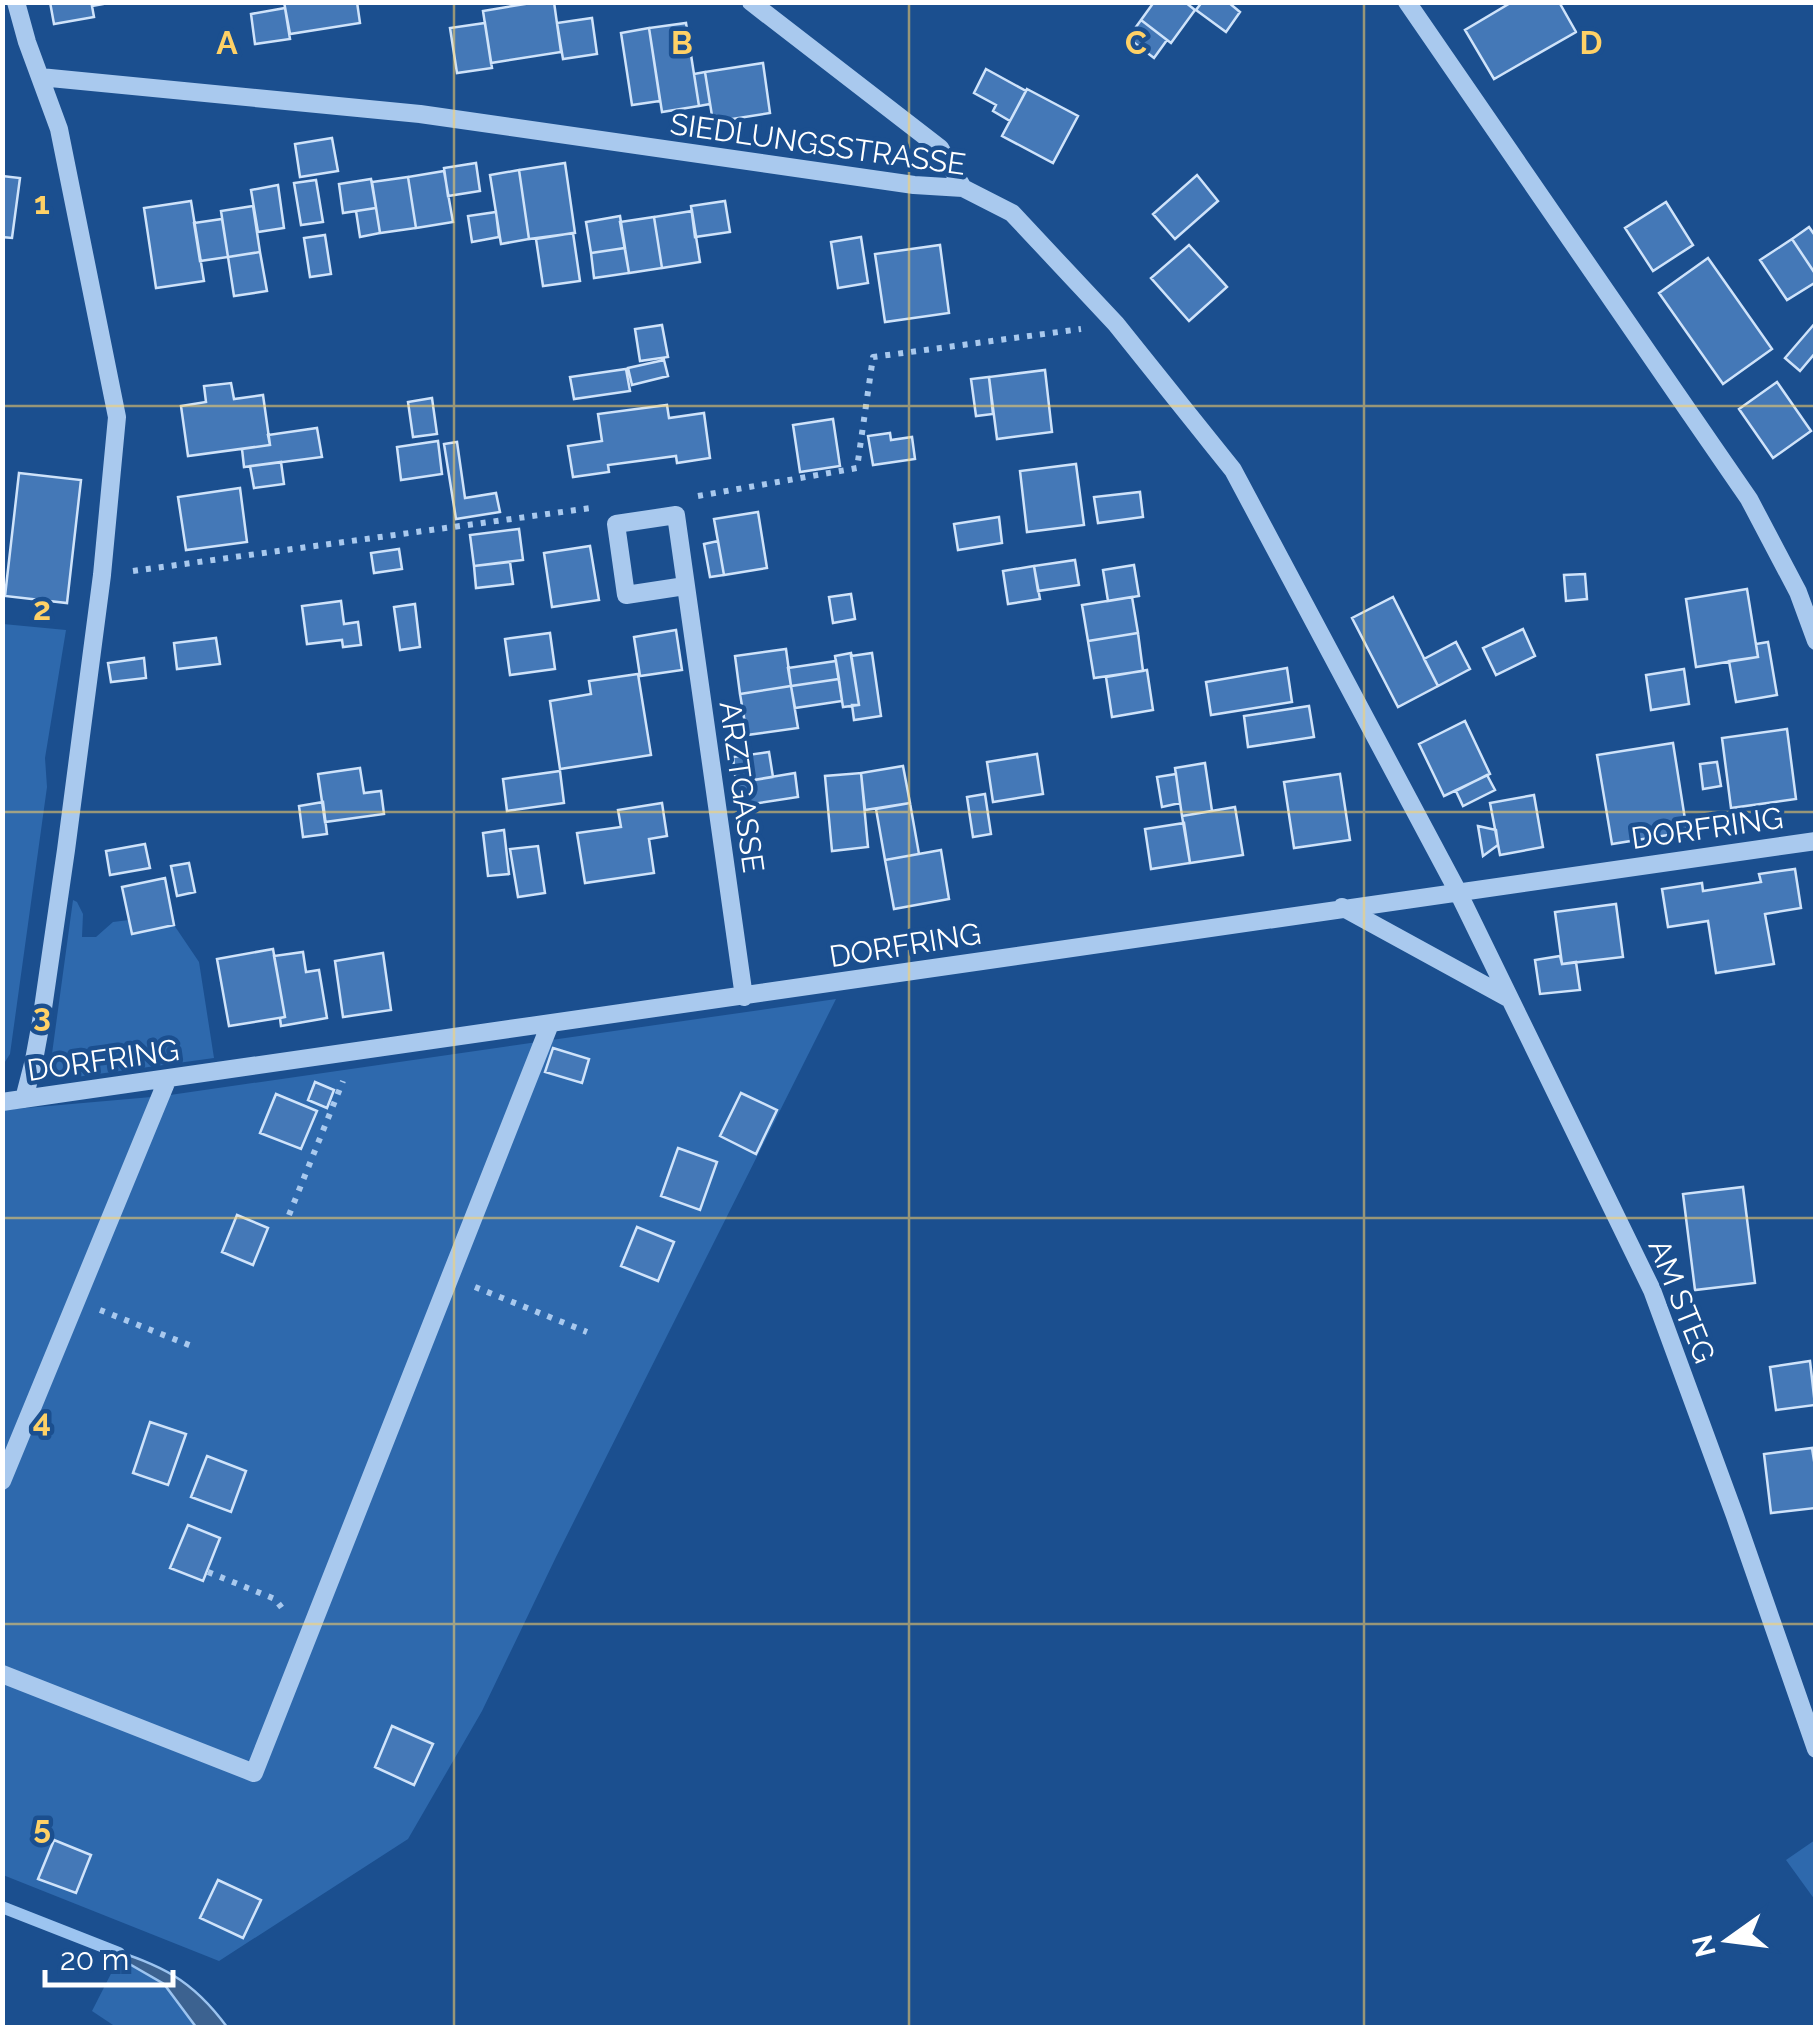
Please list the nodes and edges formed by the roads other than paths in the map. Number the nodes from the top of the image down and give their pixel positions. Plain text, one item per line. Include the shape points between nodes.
1 (16, 2) edge
2 (751, 2) edge
3 (1407, 2) edge
4 (40, 77) junction
5 (963, 188) junction
6 (686, 586) junction
7 (1816, 641) edge
8 (1816, 840) edge
9 (1457, 890) junction
10 (1342, 907) junction
11 (744, 997) junction
12 (1510, 999) junction
13 (550, 1024) junction
14 (168, 1078) junction
15 (24, 1099) junction
16 (2, 1102) edge
17 (2, 1481) edge
18 (2, 1674) edge
19 (1816, 1750) edge

1 - 4 street
2 - 5 street via 940,148
3 - 7 street via 1748,498
4 - 5 street, SIEDLUNGSSTRASSE via 420,114
4 - 15 street via 59,129 117,417 102,575 41,1022
5 - 9 street, SIEDLUNGSSTRASSE via 1012,213 1116,324 1233,470
6 - 6 street, ARZTGASSE via 676,515 616,524 626,596
6 - 11 street, ARZTGASSE
8 - 9 street, DORFRING
9 - 10 street, DORFRING
9 - 12 street, AM STEG
10 - 11 street, DORFRING
10 - 12 street
11 - 13 street, DORFRING
12 - 19 street, AM STEG via 1652,1290
13 - 14 street, DORFRING
13 - 18 street via 254,1773
14 - 15 street, DORFRING
14 - 17 street
15 - 16 street, DORFRING

